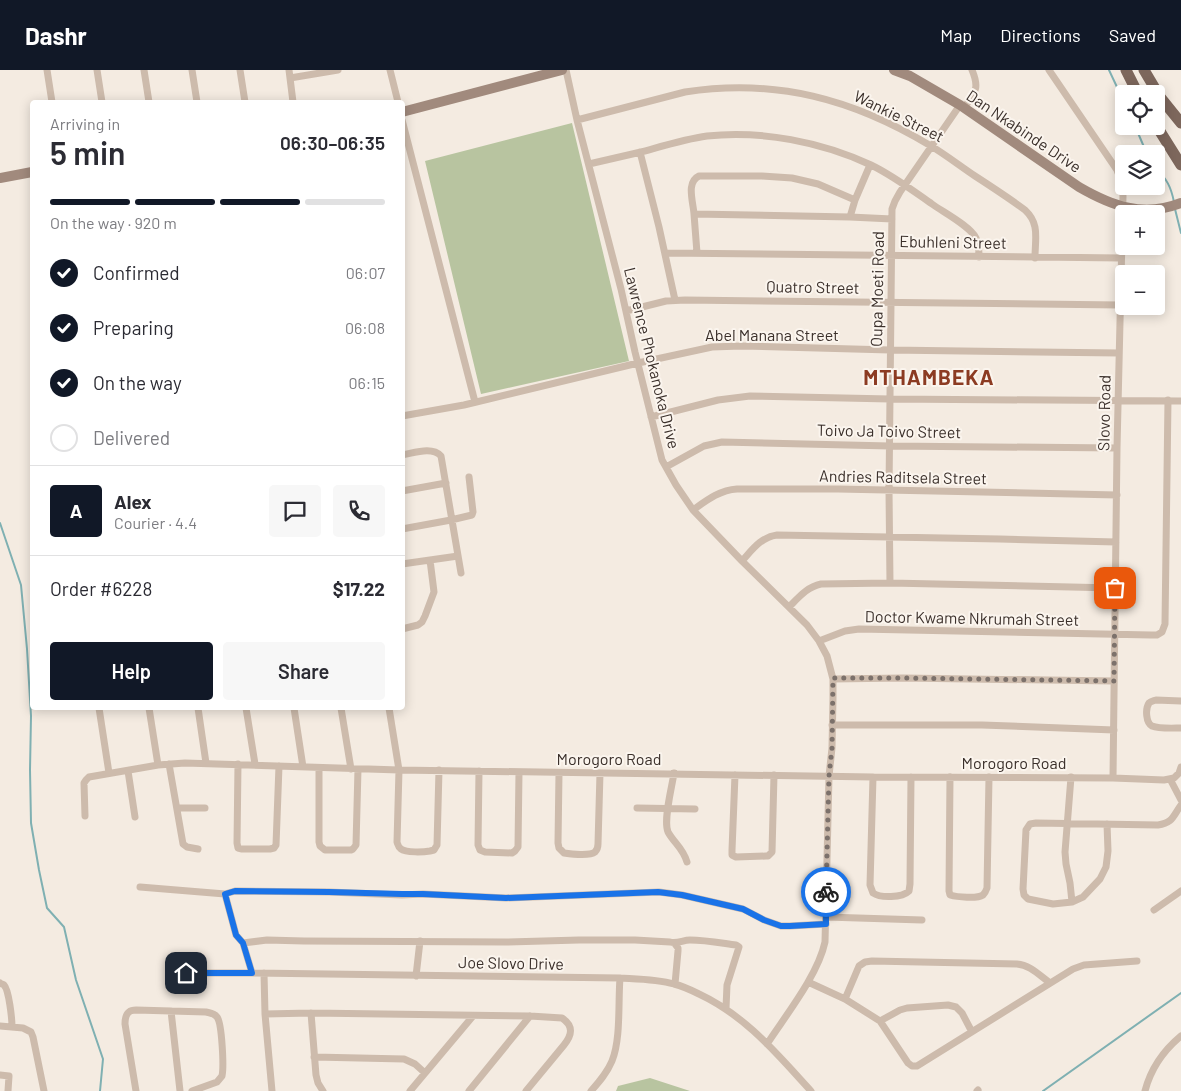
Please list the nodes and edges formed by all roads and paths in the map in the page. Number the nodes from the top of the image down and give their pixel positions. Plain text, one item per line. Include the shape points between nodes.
1 (47, 70) edge
2 (97, 70) edge
3 (144, 70) edge
4 (192, 70) edge
5 (240, 70) edge
6 (289, 70) edge
7 (338, 70) edge
8 (390, 70) edge
9 (562, 70) edge
10 (566, 70) edge
11 (894, 70) edge
12 (972, 70) edge
13 (1048, 70) edge
14 (1126, 70) edge
15 (1144, 70) edge
16 (290, 78) junction
17 (1134, 85) edge
18 (52, 100) edge
19 (102, 100) edge
20 (149, 100) edge
21 (197, 100) edge
22 (245, 100) edge
23 (293, 100) edge
24 (398, 100) edge
25 (962, 106) junction
26 (405, 111) edge
27 (577, 120) junction
28 (1181, 123) edge
29 (405, 132) edge
30 (1162, 135) edge
31 (932, 146) junction
32 (640, 152) junction
33 (589, 164) junction
34 (870, 165) junction
35 (1181, 165) edge
36 (30, 172) edge
37 (0, 178) edge
38 (904, 185) junction
39 (1181, 196) edge
40 (855, 200) junction
41 (1181, 203) edge
42 (1123, 204) junction
43 (1160, 205) junction
44 (694, 214) junction
45 (850, 217) junction
46 (892, 219) junction
47 (665, 253) junction
48 (697, 253) junction
49 (892, 255) junction
50 (979, 257) junction
51 (1035, 258) junction
52 (1121, 258) junction
53 (1121, 265) edge
54 (675, 300) junction
55 (892, 302) junction
56 (1115, 305) edge
57 (626, 310) junction
58 (1120, 315) edge
59 (890, 350) junction
60 (1119, 353) junction
61 (638, 362) junction
62 (890, 399) junction
63 (1168, 400) junction
64 (1181, 400) edge
65 (1118, 401) junction
66 (475, 402) junction
67 (405, 415) edge
68 (652, 417) junction
69 (890, 446) junction
70 (1117, 448) junction
71 (405, 454) edge
72 (666, 468) junction
73 (469, 477) dead end
74 (446, 483) junction
75 (405, 490) edge
76 (889, 490) junction
77 (1117, 495) junction
78 (693, 510) junction
79 (451, 520) junction
80 (405, 528) edge
81 (889, 536) junction
82 (1116, 542) junction
83 (458, 556) junction
84 (430, 560) junction
85 (742, 561) junction
86 (405, 564) edge
87 (461, 572) dead end
88 (890, 583) junction
89 (1115, 588) junction
90 (790, 606) junction
91 (405, 629) edge
92 (1115, 634) junction
93 (820, 641) junction
94 (833, 678) junction
95 (1114, 681) junction
96 (1181, 701) edge
97 (99, 710) edge
98 (149, 710) edge
99 (198, 710) edge
100 (246, 710) edge
101 (294, 710) edge
102 (341, 710) edge
103 (389, 710) edge
104 (832, 724) junction
105 (1181, 728) edge
106 (1114, 730) junction
107 (206, 763) junction
108 (169, 764) junction
109 (238, 764) junction
110 (255, 764) junction
111 (158, 766) junction
112 (279, 766) junction
113 (302, 767) junction
114 (1181, 767) edge
115 (318, 768) junction
116 (355, 769) junction
117 (399, 770) junction
118 (439, 770) junction
119 (128, 771) junction
120 (478, 771) junction
121 (519, 772) junction
122 (109, 773) junction
123 (559, 773) junction
124 (600, 773) junction
125 (674, 773) junction
126 (734, 775) junction
127 (774, 775) junction
128 (829, 776) junction
129 (873, 777) junction
130 (911, 777) junction
131 (950, 777) junction
132 (989, 777) junction
133 (1070, 777) junction
134 (1113, 778) junction
135 (1170, 779) junction
136 (1181, 800) edge
137 (1181, 806) edge
138 (177, 808) junction
139 (205, 808) dead end
140 (637, 808) dead end
141 (668, 808) junction
142 (695, 809) dead end
143 (85, 816) dead end
144 (135, 817) dead end
145 (1067, 823) junction
146 (1107, 824) junction
147 (198, 848) dead end
148 (687, 862) dead end
149 (140, 887) dead end
150 (1181, 892) edge
151 (225, 894) junction
152 (1072, 902) junction
153 (1154, 910) dead end
154 (922, 920) dead end
155 (826, 921) junction
156 (420, 941) junction
157 (243, 943) junction
158 (676, 944) junction
159 (1137, 960) dead end
160 (170, 973) dead end
161 (252, 973) junction
162 (264, 973) junction
163 (416, 976) junction
164 (620, 978) junction
165 (808, 982) junction
166 (0, 983) edge
167 (1050, 983) junction
168 (675, 984) junction
169 (845, 999) junction
170 (726, 1008) junction
171 (171, 1011) junction
172 (311, 1013) junction
173 (265, 1014) junction
174 (473, 1016) junction
175 (530, 1016) junction
176 (880, 1022) junction
177 (0, 1026) edge
178 (12, 1026) junction
179 (972, 1032) junction
180 (1181, 1036) edge
181 (767, 1044) junction
182 (314, 1057) junction
183 (425, 1073) junction
184 (0, 1075) edge
185 (8, 1091) edge
186 (44, 1091) edge
187 (136, 1091) edge
188 (180, 1091) edge
189 (192, 1091) edge
190 (272, 1091) edge
191 (323, 1091) edge
192 (410, 1091) edge
193 (468, 1091) edge
194 (526, 1091) edge
195 (592, 1091) edge
196 (811, 1091) edge
197 (1145, 1091) edge

1 - 18 street
2 - 19 street
3 - 20 street
4 - 21 street
5 - 22 street
6 - 16 street
7 - 16 street
8 - 24 street
9 - 26 street
10 - 27 street, Lawrence Phokanoka Drive
11 - 25 street, Dan Nkabinde Drive
12 - 25 street, Oupa Moeti Road via 976,90
13 - 42 street, Slovo Road via 1117,170
14 - 17 main road
15 - 28 main road
16 - 23 street
25 - 31 street, Oupa Moeti Road
25 - 42 street, Dan Nkabinde Drive via 1079,187
27 - 31 street, Wankie Street via 685,92 760,88 851,106
27 - 33 street, Lawrence Phokanoka Drive
29 - 66 street
30 - 35 main road
31 - 38 street, Oupa Moeti Road
31 - 51 street, Wankie Street via 1029,214 1035,226
32 - 33 street
32 - 34 street via 702,137 758,135 801,142
32 - 47 street
33 - 57 street, Lawrence Phokanoka Drive
34 - 38 street
34 - 40 street
36 - 37 street
38 - 46 street, Oupa Moeti Road via 894,205
38 - 50 street via 973,233 979,245
39 - 43 street, Dan Nkabinde Drive
40 - 44 street via 818,184 792,178 704,175 696,177 692,183
40 - 45 street
41 - 43 street, Dan Nkabinde Drive
42 - 43 street, Dan Nkabinde Drive
42 - 52 street, Slovo Road
44 - 45 street
44 - 48 street
45 - 46 street
46 - 49 street, Oupa Moeti Road
47 - 48 street, Ebuhleni Street
47 - 54 street
48 - 49 street, Ebuhleni Street
49 - 50 street, Ebuhleni Street
49 - 55 street, Oupa Moeti Road
50 - 51 street, Ebuhleni Street
51 - 52 street, Ebuhleni Street
52 - 53 street, Slovo Road
54 - 55 street, Quatro Street
54 - 57 street, Quatro Street
55 - 56 street, Quatro Street
55 - 59 street, Oupa Moeti Road
57 - 61 street, Lawrence Phokanoka Drive
58 - 60 street, Slovo Road
59 - 60 street, Abel Manana Street
59 - 61 street, Abel Manana Street via 723,346
59 - 62 street, Oupa Moeti Road
60 - 65 street, Slovo Road
61 - 66 street, Abel Manana Street
61 - 68 street, Lawrence Phokanoka Drive
62 - 65 street
62 - 68 street via 739,397
62 - 69 street, Oupa Moeti Road
63 - 64 street
63 - 65 street
63 - 92 street, Doctor Kwame Nkrumah Street via 1164,628 1157,635
65 - 70 street, Slovo Road
66 - 67 street, Abel Manana Street
68 - 72 street, Lawrence Phokanoka Drive
69 - 70 street, Toivo Ja Toivo Street
69 - 72 street, Toivo Ja Toivo Street via 722,442 704,446
69 - 76 street, Oupa Moeti Road
70 - 77 street, Slovo Road
71 - 74 street via 436,451 442,460
72 - 78 street, Lawrence Phokanoka Drive
73 - 79 street via 473,514
74 - 75 street
74 - 79 street
76 - 77 street, Andries Raditsela Street
76 - 78 street, Andries Raditsela Street via 737,489 713,496
76 - 81 street, Oupa Moeti Road
77 - 82 street, Slovo Road
78 - 85 street, Lawrence Phokanoka Drive
79 - 80 street
79 - 83 street
81 - 82 street
81 - 85 street via 777,534 762,540
81 - 88 street, Oupa Moeti Road
82 - 89 street, Slovo Road
83 - 84 street
83 - 87 street
84 - 86 street
84 - 91 street via 434,592 420,624
85 - 90 street, Lawrence Phokanoka Drive
88 - 89 street
88 - 90 street via 821,584 806,590
89 - 92 street, Slovo Road
90 - 93 street, Lawrence Phokanoka Drive
92 - 93 street, Doctor Kwame Nkrumah Street via 852,630
92 - 95 street, Slovo Road
93 - 94 street, Lawrence Phokanoka Drive
94 - 95 street
94 - 104 street, Lawrence Phokanoka Drive
95 - 106 street, Slovo Road
96 - 105 street via 1150,702 1147,718 1153,726
97 - 122 street
98 - 111 street
99 - 107 street
100 - 110 street
101 - 113 street
102 - 116 street
103 - 117 street
104 - 106 street
104 - 128 street, Lawrence Phokanoka Drive
106 - 134 street, Slovo Road
107 - 108 street, Morogoro Road
107 - 109 street, Morogoro Road
108 - 111 street, Morogoro Road
108 - 138 street
109 - 110 street, Morogoro Road
109 - 112 street via 237,843 242,849 270,849 276,845
110 - 112 street, Morogoro Road
111 - 119 street, Morogoro Road
112 - 113 street, Morogoro Road
113 - 115 street, Morogoro Road
114 - 135 street
115 - 116 street, Morogoro Road
115 - 116 street via 319,842 324,850 350,850 356,845
116 - 117 street, Morogoro Road
117 - 118 street, Morogoro Road
117 - 118 street via 398,844 406,851 428,852 436,848 438,840
118 - 120 street, Morogoro Road
119 - 122 street, Morogoro Road
119 - 144 street
120 - 121 street, Morogoro Road
120 - 121 street via 478,845 485,852 512,852 518,847
121 - 123 street, Morogoro Road
122 - 143 street, Morogoro Road via 86,780
123 - 124 street, Morogoro Road
123 - 124 street via 559,848 564,853 588,854 594,852 598,844
124 - 125 street, Morogoro Road
125 - 126 street, Morogoro Road
125 - 141 street
126 - 127 street, Morogoro Road
126 - 127 street via 732,855 736,857 768,856 772,852
127 - 128 street, Morogoro Road
128 - 129 street, Morogoro Road
128 - 155 street, Lawrence Phokanoka Drive
129 - 130 street, Morogoro Road
129 - 130 street via 870,885 873,893 879,896 902,896 909,891
130 - 131 street, Morogoro Road
131 - 132 street, Morogoro Road
131 - 132 street via 949,891 950,895 966,897 982,895 987,888
132 - 133 street, Morogoro Road
133 - 134 street, Morogoro Road
133 - 145 street
134 - 135 street, Morogoro Road
135 - 136 street
137 - 146 street via 1163,825
138 - 139 street
138 - 147 street via 183,844
140 - 141 street
141 - 142 street
141 - 148 street via 667,830
145 - 146 street
145 - 152 street via 1065,859
145 - 152 street via 1036,823 1028,827 1023,889 1028,899 1053,904
146 - 152 street via 1108,859 1104,874 1084,897
149 - 151 street
150 - 153 street
151 - 155 street via 235,891 310,892 506,898 658,892 743,909 781,926
151 - 157 street via 236,935
154 - 155 street
155 - 165 street, Lawrence Phokanoka Drive via 823,950
156 - 157 street via 267,940
156 - 158 street via 626,940
156 - 163 street
157 - 161 street
158 - 168 street
158 - 170 street via 695,940 738,946 727,985
159 - 167 street via 1078,966
160 - 161 street, Joe Slovo Drive
161 - 162 street, Joe Slovo Drive
162 - 163 street, Joe Slovo Drive
162 - 173 street
163 - 164 street, Joe Slovo Drive
164 - 168 street, Joe Slovo Drive
164 - 195 street via 614,1056
165 - 169 street
165 - 181 street, Lawrence Phokanoka Drive
166 - 178 street via 5,986
167 - 169 street via 1027,966 1017,964 872,960 859,966
167 - 179 street
168 - 170 street, Joe Slovo Drive
169 - 176 street
170 - 181 street, Joe Slovo Drive
171 - 187 street via 130,1010 127,1014 125,1028
171 - 188 street
171 - 189 street via 209,1012 219,1022 222,1076 217,1082
172 - 173 street
172 - 174 street
172 - 182 street
173 - 190 street
174 - 175 street
174 - 183 street
175 - 193 street
175 - 194 street via 562,1018 570,1025 570,1037
176 - 179 street via 907,1008 952,1006 960,1009
176 - 179 street via 908,1062 915,1066
177 - 178 street
178 - 186 street via 29,1030 32,1034
180 - 197 street via 1159,1059
181 - 196 street, Joe Slovo Drive
182 - 183 street via 404,1059
182 - 191 street via 318,1083
183 - 192 street
184 - 185 street via 9,1076

